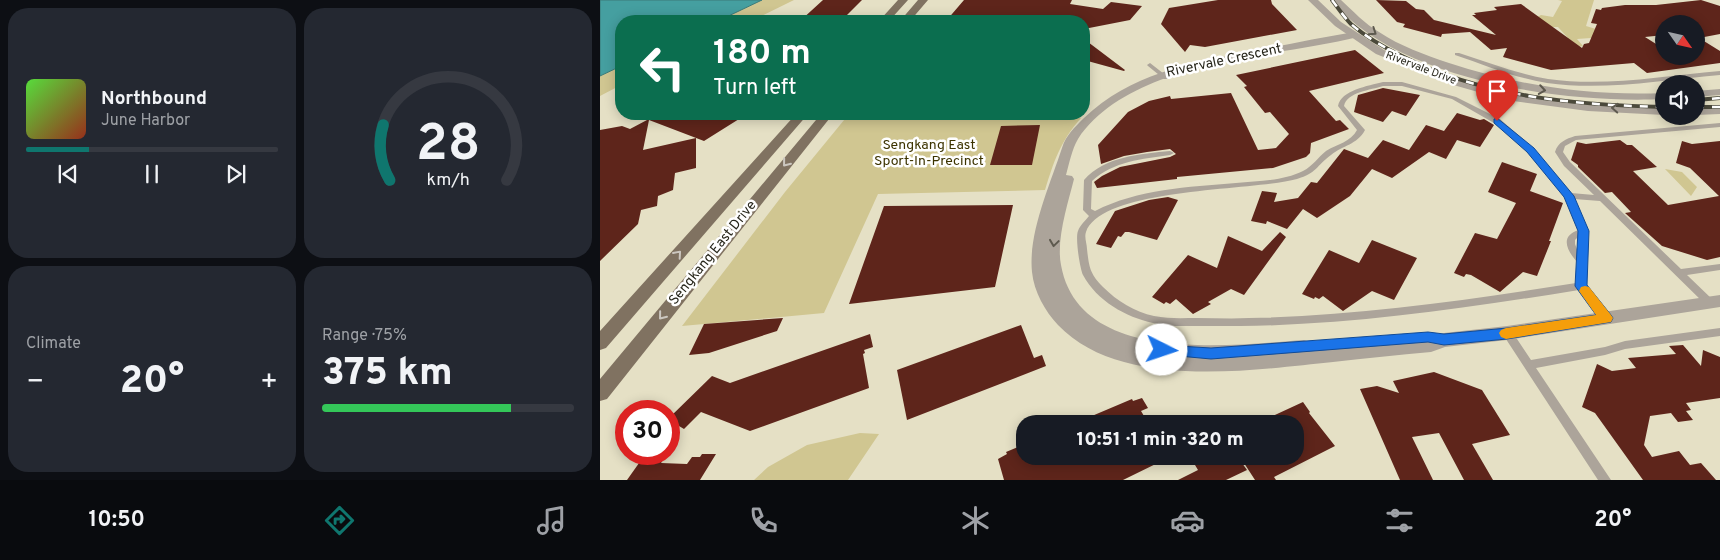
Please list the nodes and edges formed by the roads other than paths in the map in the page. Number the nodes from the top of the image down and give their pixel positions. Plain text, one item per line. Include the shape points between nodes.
1 (903, 0) edge
2 (923, 0) edge
3 (1313, 0) edge
4 (1336, 0) edge
5 (889, 15) edge
6 (910, 15) edge
7 (1357, 37) junction
8 (1457, 54) dead end
9 (1150, 65) dead end
10 (1720, 73) edge
11 (1163, 76) junction
12 (1461, 84) junction
13 (1720, 92) edge
14 (1705, 93) edge
15 (1655, 96) edge
16 (1454, 98) junction
17 (1720, 110) edge
18 (1655, 111) edge
19 (1705, 111) edge
20 (797, 120) edge
21 (822, 120) edge
22 (1720, 125) edge
23 (1170, 152) dead end
24 (1569, 196) junction
25 (1602, 198) junction
26 (1094, 215) junction
27 (1720, 267) edge
28 (1679, 273) junction
29 (1581, 286) junction
30 (1715, 302) edge
31 (1606, 318) junction
32 (1720, 332) edge
33 (1507, 333) junction
34 (600, 343) edge
35 (1528, 365) junction
36 (600, 393) edge
37 (1605, 480) edge

1 - 5 main road
2 - 6 main road
3 - 7 street, Rivervale Drive
4 -> 15 street, Rivervale Drive via 1362,25 1397,47 1469,74 1514,86 1592,96
7 - 11 street, Rivervale Crescent
7 - 12 street, Rivervale Drive via 1380,52
8 - 10 lane via 1555,82 1642,82
9 - 11 lane
11 - 33 street, Rivervale Crescent via 1126,94 1098,120 1081,142 1066,181 1053,247 1053,265 1069,307 1101,332 1130,344 1211,354 1310,352
12 - 16 lane
18 -> 12 street, Rivervale Drive via 1588,107 1506,97
13 - 14 street
16 - 24 lane via 1497,121 1518,138
16 - 26 lane via 1393,83 1347,96 1341,106 1361,130 1350,143 1325,155 1310,171 1285,180 1158,194 1105,208
17 - 19 street
34 -> 20 main road, Sengkang East Drive
21 -> 36 main road, Sengkang East Drive
22 - 25 lane via 1566,141 1558,152
23 - 26 lane via 1119,161 1098,170 1088,180 1086,202 1087,210
24 - 25 lane
24 - 29 lane via 1584,231
25 - 28 lane
26 - 29 lane via 1082,231 1086,272 1096,288 1112,302 1137,315 1165,322 1246,323 1360,316
27 - 28 lane
28 - 30 lane
29 - 31 lane
30 - 31 street, Rivervale Crescent
31 - 33 street, Rivervale Crescent
32 - 35 lane via 1625,345
33 - 35 lane
35 - 37 lane

